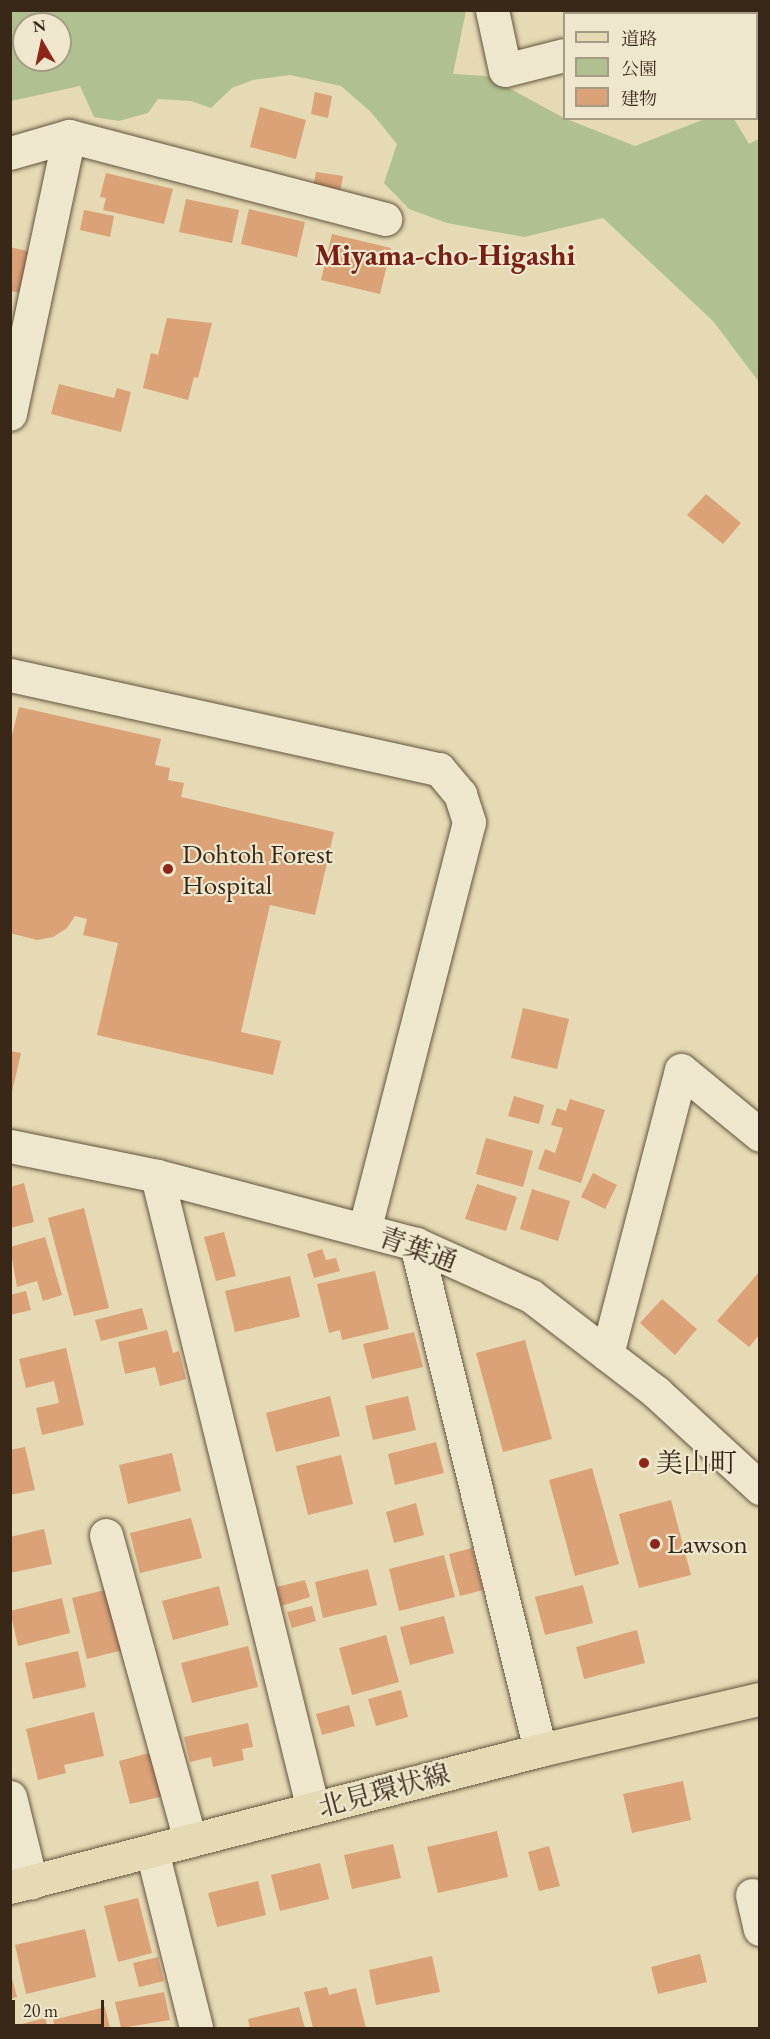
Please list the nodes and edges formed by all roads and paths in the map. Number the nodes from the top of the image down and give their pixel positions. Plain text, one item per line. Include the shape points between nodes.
1 (492, 10) edge
2 (563, 55) edge
3 (69, 136) junction
4 (10, 153) edge
5 (385, 219) dead end
6 (10, 414) edge
7 (10, 675) edge
8 (759, 1135) edge
9 (10, 1146) edge
10 (157, 1176) junction
11 (364, 1230) junction
12 (416, 1244) junction
13 (607, 1354) junction
14 (759, 1488) edge
15 (106, 1535) dead end
16 (759, 1699) edge
17 (540, 1750) junction
18 (10, 1797) edge
19 (313, 1809) junction
20 (190, 1841) junction
21 (152, 1851) junction
22 (20, 1884) edge
23 (752, 1895) dead end
24 (759, 1929) edge
25 (196, 2028) edge

1 - 2 street via 505,70
3 - 4 street
3 - 5 street
3 - 6 street
7 - 11 street via 439,769 460,794 469,822
8 - 13 street via 681,1070
9 - 10 street, 青葉通
10 - 11 street, 青葉通
10 - 19 street
11 - 12 street, 青葉通
12 - 13 street, 青葉通 via 531,1296
12 - 17 street
13 - 14 street, 青葉通 via 656,1392
15 - 20 street
16 - 17 main road, 北見環状線
17 - 19 main road, 北見環状線
18 - 22 street
19 - 20 main road, 北見環状線
20 - 21 main road, 北見環状線
21 - 22 main road, 北見環状線
21 - 25 street
23 - 24 street

